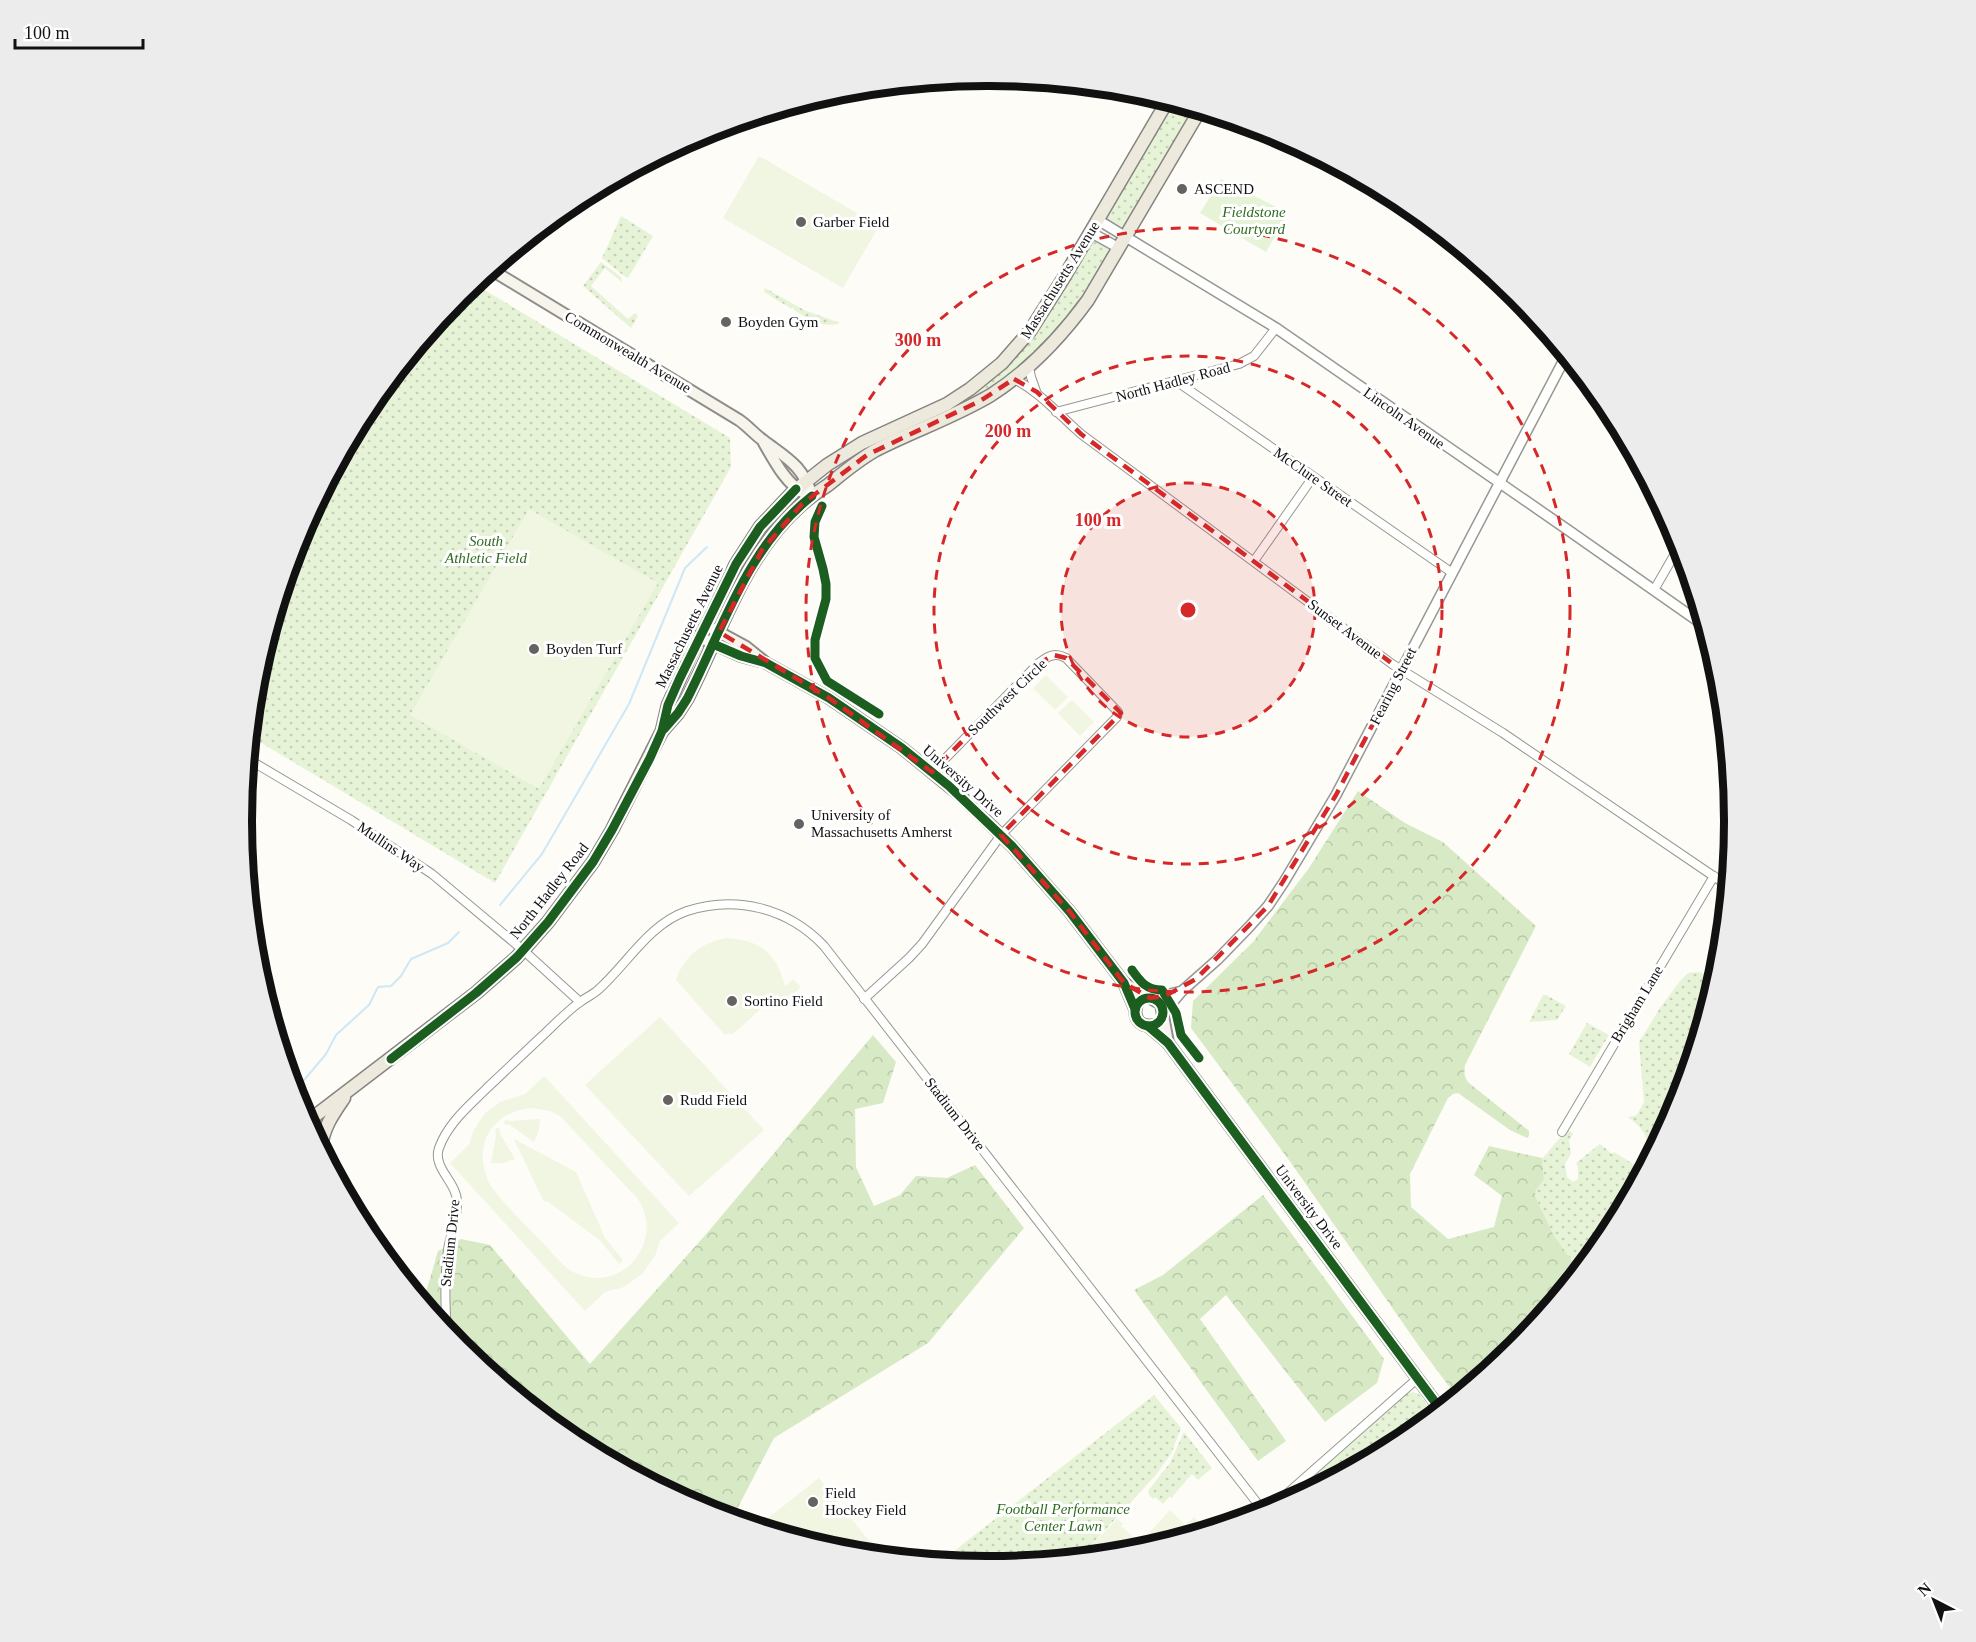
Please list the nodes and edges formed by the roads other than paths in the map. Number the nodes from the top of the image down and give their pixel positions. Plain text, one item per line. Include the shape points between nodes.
1 (1164, 108) edge
2 (1196, 117) edge
3 (1098, 220) junction
4 (1090, 232) junction
5 (1122, 243) junction
6 (497, 273) edge
7 (1276, 328) junction
8 (1563, 362) edge
9 (1029, 367) junction
10 (1014, 379) junction
11 (1176, 381) junction
12 (1037, 392) junction
13 (1056, 412) junction
14 (762, 440) junction
15 (1313, 477) junction
16 (807, 480) junction
17 (1499, 483) junction
18 (796, 489) junction
19 (812, 496) junction
20 (1673, 555) edge
21 (1254, 561) junction
22 (1451, 572) junction
23 (1653, 590) junction
24 (1694, 619) edge
25 (706, 626) junction
26 (719, 632) junction
27 (699, 637) junction
28 (713, 644) junction
29 (766, 663) junction
30 (1401, 670) junction
31 (662, 731) junction
32 (255, 763) edge
33 (932, 772) junction
34 (1001, 835) junction
35 (1714, 876) junction
36 (1721, 881) edge
37 (523, 950) junction
38 (1124, 983) junction
39 (1182, 990) junction
40 (1152, 998) junction
41 (864, 999) junction
42 (580, 1002) junction
43 (1135, 1009) junction
44 (1163, 1015) junction
45 (1148, 1026) junction
46 (1168, 1042) junction
47 (352, 1088) junction
48 (315, 1116) edge
49 (1562, 1132) dead end
50 (323, 1136) edge
51 (447, 1318) edge
52 (1418, 1378) junction
53 (1437, 1404) edge
54 (1289, 1492) edge
55 (1259, 1505) edge

1 - 3 main road, Massachusetts Avenue
2 - 5 main road, Massachusetts Avenue
3 - 4 main road, Massachusetts Avenue
3 - 5 street, Lincoln Avenue
4 - 5 street, Lincoln Avenue
4 - 16 main road, Massachusetts Avenue via 1030,331 994,370 947,404 851,449
5 - 7 street, Lincoln Avenue
5 - 9 main road, Massachusetts Avenue via 1075,318
6 - 14 main road, Commonwealth Avenue via 725,410
7 - 11 street, North Hadley Road via 1246,361
7 - 17 street, Lincoln Avenue
8 - 17 street, Fearing Street
9 - 10 main road, Massachusetts Avenue
9 - 12 street, Sunset Avenue
10 - 12 street, Sunset Avenue
10 - 19 main road, Massachusetts Avenue via 968,408 867,455
11 - 13 street, North Hadley Road
11 - 15 street, McClure Street
12 - 13 street, Sunset Avenue
13 - 21 street, Sunset Avenue
14 - 16 main road, Commonwealth Avenue via 784,455
14 - 18 main road, Commonwealth Avenue
15 - 21 street
15 - 22 street, McClure Street
16 - 18 main road, Massachusetts Avenue
16 - 19 main road, Commonwealth Avenue
17 - 22 street, Fearing Street
17 - 23 street, Lincoln Avenue
18 - 19 main road, Commonwealth Avenue
18 - 25 main road, Massachusetts Avenue via 743,551
19 - 26 main road, Massachusetts Avenue via 768,542 736,593
20 - 23 street
21 - 30 street, Sunset Avenue
22 - 30 street, Fearing Street
23 - 24 street, Lincoln Avenue
25 - 26 main road, University Drive
25 - 27 main road, Massachusetts Avenue
26 - 28 main road, Massachusetts Avenue
26 - 29 main road, University Drive
27 - 28 main road, University Drive
27 - 31 main road, Massachusetts Avenue via 668,705
28 - 29 main road, University Drive
28 - 31 main road, Massachusetts Avenue via 682,708
29 - 33 main road, University Drive via 829,699
30 - 35 street, Sunset Avenue via 1548,763
30 - 39 street, Fearing Street via 1336,795 1279,891 1217,960
31 - 37 main road, North Hadley Road via 593,862
32 - 37 street, Mullins Way via 408,857
33 - 34 main road, University Drive
33 - 34 street, Southwest Circle via 1039,663 1054,655 1066,658 1118,715
34 - 38 main road, University Drive via 1070,912
34 - 41 street via 922,944
35 - 36 street, Sunset Avenue
35 - 49 street, Brigham Lane
37 - 42 street
37 - 47 main road, North Hadley Road via 468,999
38 - 40 main road, University Drive
38 - 43 main road, University Drive
39 - 40 street, Fearing Street
39 - 44 street, Fearing Street
40 - 43 main road via 1140,1001
40 - 44 main road, University Drive via 1161,1004
41 - 42 street, Stadium Drive via 824,946 803,927 774,911 730,904 689,910 665,922 598,991
41 - 55 street, Stadium Drive
42 - 51 street, Stadium Drive via 461,1114 438,1150 438,1161 457,1194 458,1204 445,1270
43 - 45 main road, University Drive via 1138,1021
44 - 45 main road
44 - 46 main road, University Drive
45 - 46 main road, University Drive
46 - 52 main road, University Drive
47 - 48 main road, North Hadley Road
47 - 50 main road
52 - 53 main road, University Drive
52 - 54 street

